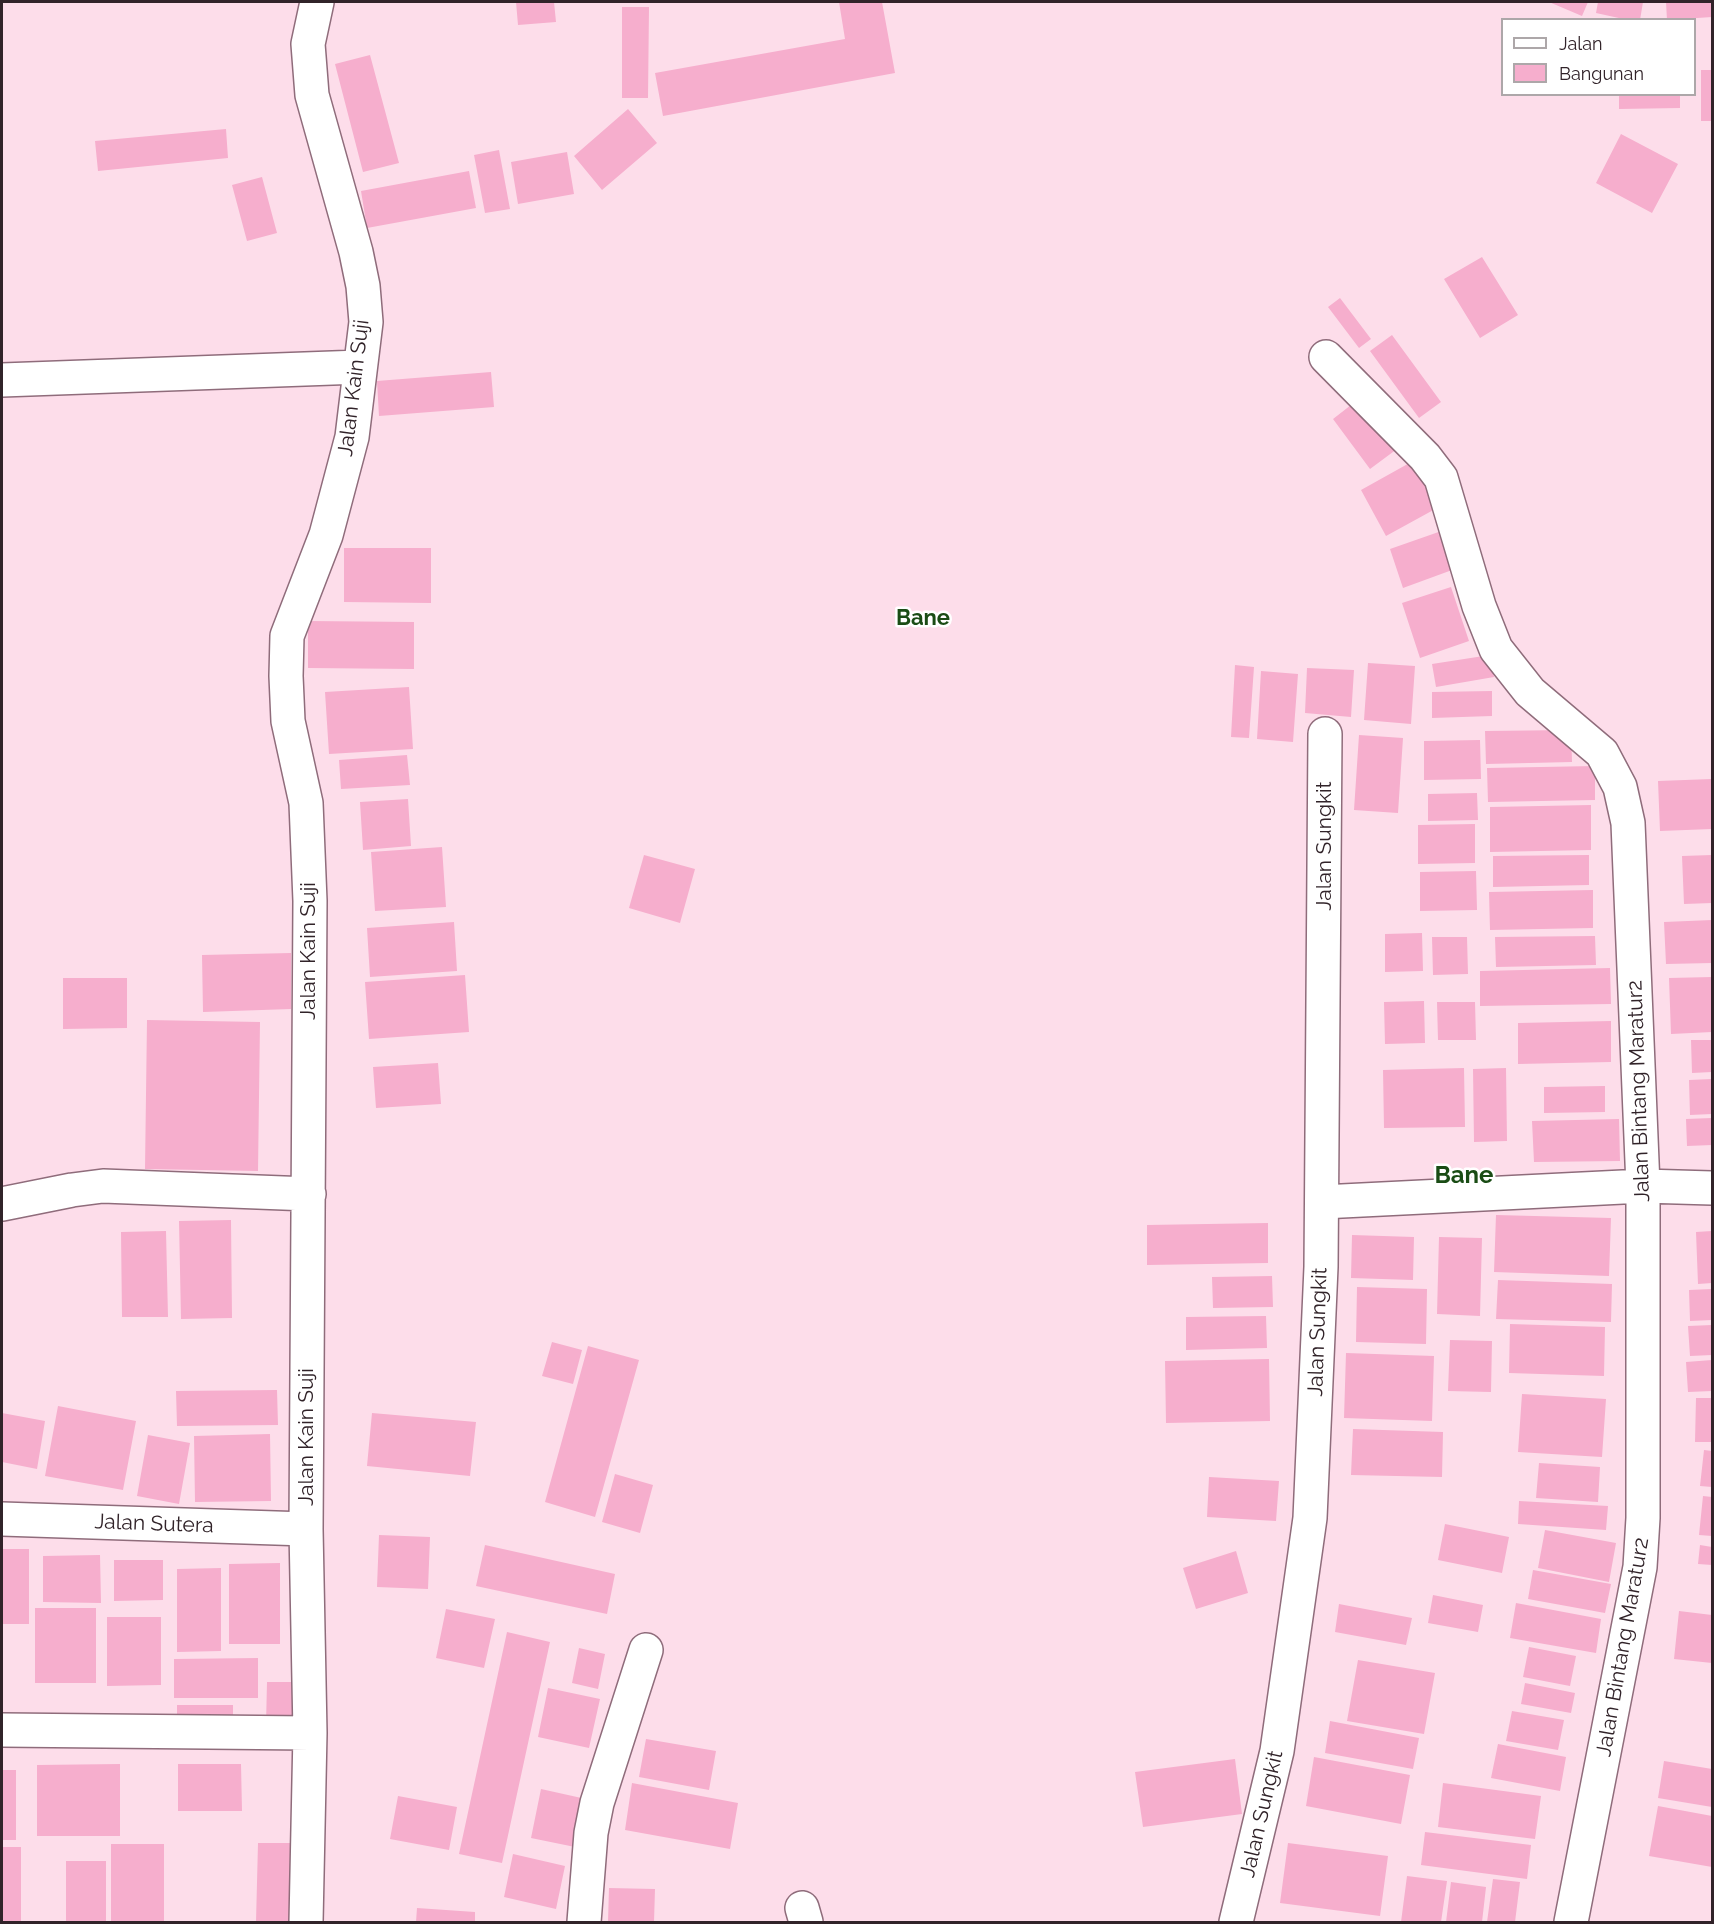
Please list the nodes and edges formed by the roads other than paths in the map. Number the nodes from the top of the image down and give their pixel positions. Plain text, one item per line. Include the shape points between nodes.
1 (317, 2) edge
2 (1326, 357) dead end
3 (360, 367) junction
4 (2, 380) edge
5 (1325, 734) dead end
6 (1643, 1186) junction
7 (1713, 1188) edge
8 (309, 1194) junction
9 (1322, 1202) junction
10 (2, 1204) edge
11 (2, 1519) edge
12 (306, 1529) junction
13 (646, 1650) dead end
14 (2, 1731) edge
15 (310, 1733) junction
16 (306, 1923) edge
17 (584, 1923) edge
18 (1236, 1923) edge
19 (1571, 1923) edge

1 - 3 street, Jalan Kain Suji via 308,44 312,94 363,286 366,322
2 - 6 street, Jalan Bintang Maratur2 via 1441,478 1479,606 1496,649 1530,692 1602,753 1620,787 1628,823
3 - 4 street
3 - 8 street, Jalan Kain Suji via 352,437 326,535 287,636 288,721 307,816
5 - 9 street, Jalan Sungkit
6 - 7 street
6 - 9 street
6 - 19 street, Jalan Bintang Maratur2 via 1640,1567
8 - 10 street via 103,1186
8 - 12 street, Jalan Kain Suji
9 - 18 street, Jalan Sungkit via 1310,1518 1277,1751
11 - 12 street, Jalan Sutera
12 - 15 street, Jalan Kain Suji
13 - 17 street via 597,1803
14 - 15 street
15 - 16 street, Jalan Kain Suji

